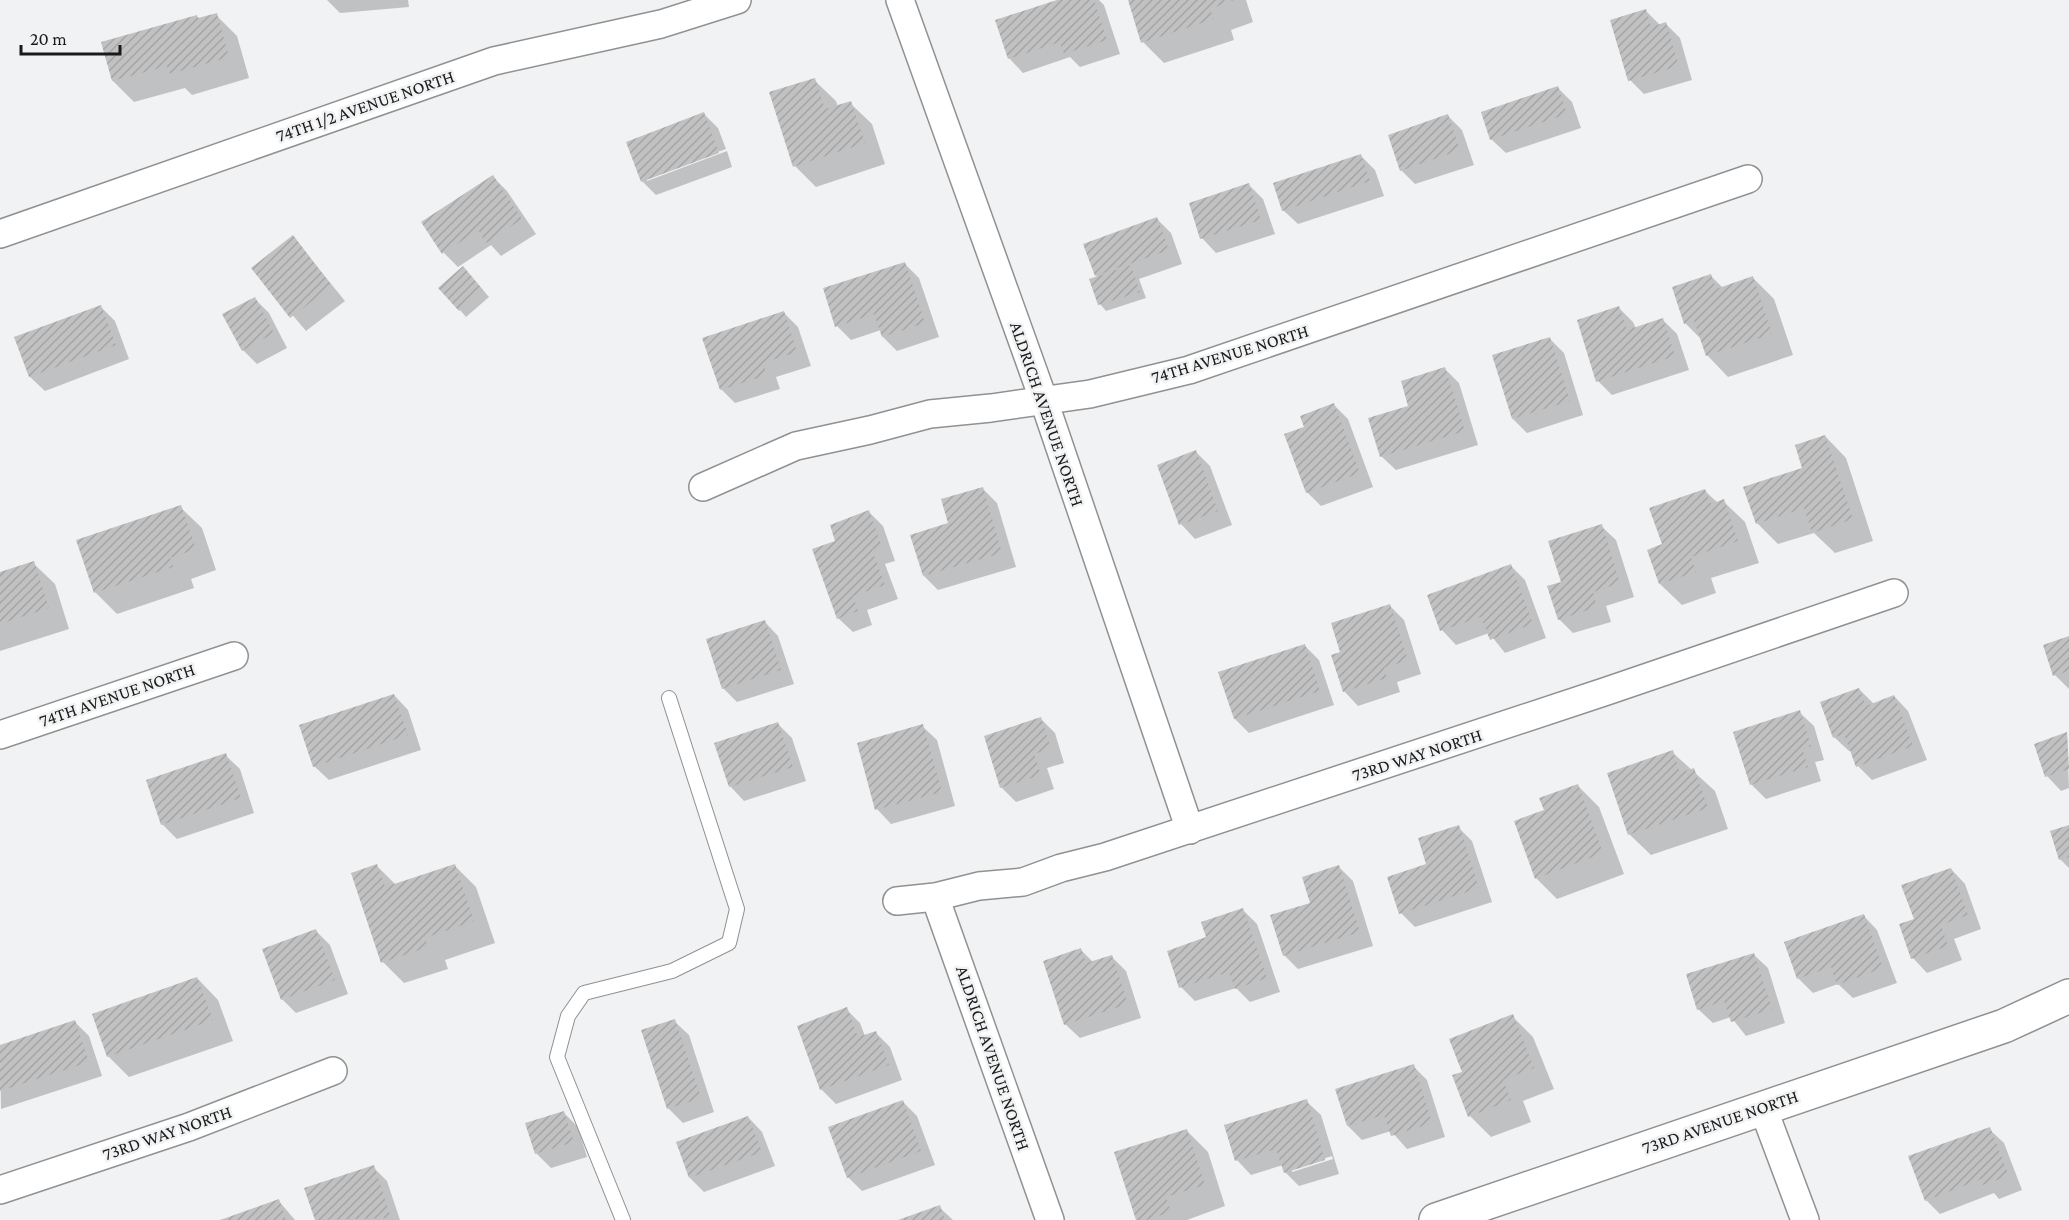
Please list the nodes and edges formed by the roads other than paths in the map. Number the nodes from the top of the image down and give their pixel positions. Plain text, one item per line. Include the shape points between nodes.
1 (737, 0) edge
2 (900, 0) edge
3 (1748, 179) dead end
4 (0, 234) edge
5 (1044, 401) junction
6 (703, 487) dead end
7 (1894, 592) dead end
8 (234, 656) dead end
9 (669, 698) dead end
10 (0, 735) edge
11 (1190, 830) junction
12 (935, 897) junction
13 (897, 901) dead end
14 (2069, 996) edge
15 (2069, 1016) edge
16 (2004, 1026) junction
17 (333, 1071) dead end
18 (1763, 1107) junction
19 (0, 1190) edge
20 (623, 1220) edge
21 (1050, 1220) edge
22 (1436, 1220) edge
23 (1805, 1220) edge

1 - 4 street, 74TH 1/2 AVENUE NORTH via 661,24 494,62
2 - 5 street, ALDRICH AVENUE NORTH
3 - 5 street, 74TH AVENUE NORTH via 1188,370
5 - 6 street, 74TH AVENUE NORTH via 930,414 796,446
5 - 11 street, ALDRICH AVENUE NORTH
7 - 11 street, 73RD WAY NORTH
8 - 10 street, 74TH AVENUE NORTH
9 - 20 lane via 737,909 729,943 672,971 584,993 568,1016 557,1056
11 - 12 street, 73RD WAY NORTH via 1023,882 979,885
12 - 13 street, 73RD WAY NORTH
12 - 21 street, ALDRICH AVENUE NORTH
14 - 16 street, 73RD AVENUE NORTH
15 - 16 street, 73RD AVENUE NORTH
16 - 18 street, 73RD AVENUE NORTH
17 - 19 street, 73RD WAY NORTH via 189,1127
18 - 22 street, 73RD AVENUE NORTH
18 - 23 street

